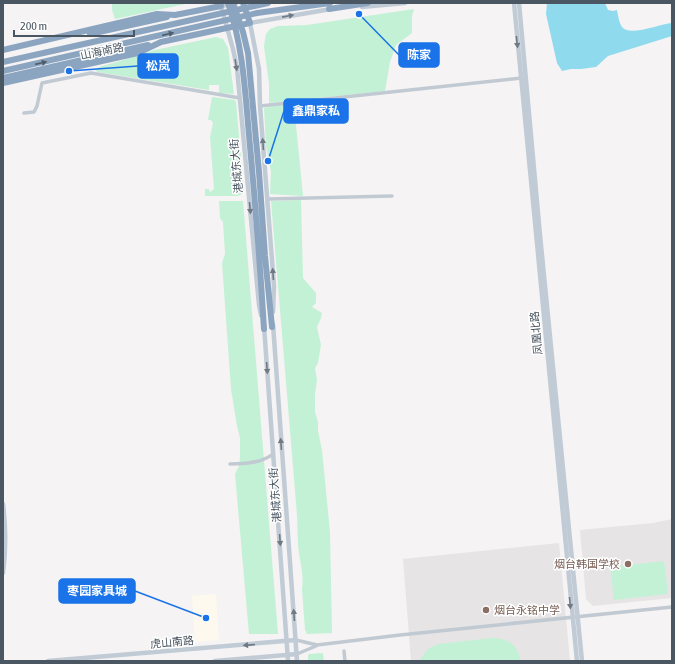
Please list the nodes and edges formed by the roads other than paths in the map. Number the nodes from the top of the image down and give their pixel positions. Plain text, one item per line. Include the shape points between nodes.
1 (228, 3) edge
2 (233, 3) edge
3 (236, 3) edge
4 (243, 3) edge
5 (268, 3) edge
6 (368, 3) edge
7 (405, 3) edge
8 (514, 3) edge
9 (519, 3) edge
10 (220, 5) edge
11 (329, 6) edge
12 (175, 14) junction
13 (250, 24) junction
14 (227, 27) junction
15 (160, 42) junction
16 (3, 50) edge
17 (3, 53) edge
18 (3, 62) edge
19 (3, 71) edge
20 (3, 78) edge
21 (521, 78) junction
22 (3, 83) edge
23 (240, 98) junction
24 (260, 106) junction
25 (24, 113) dead end
26 (256, 172) junction
27 (392, 196) dead end
28 (268, 199) junction
29 (272, 327) junction
30 (264, 329) junction
31 (273, 454) junction
32 (230, 464) dead end
33 (3, 504) edge
34 (3, 573) edge
35 (672, 607) edge
36 (574, 617) junction
37 (296, 640) junction
38 (288, 642) junction
39 (318, 645) junction
40 (344, 651) dead end
41 (297, 654) junction
42 (288, 655) junction
43 (48, 661) edge
44 (214, 661) edge
45 (288, 661) edge
46 (298, 661) edge
47 (345, 661) edge
48 (577, 661) edge
49 (582, 661) edge

1 - 26 highway, 港城东大街 via 242,55
2 - 26 highway, 港城东大街 via 248,53
3 - 10 street
4 - 13 highway, 港城东大街
5 - 18 highway
6 - 11 highway
7 - 11 street
8 -> 21 street, 凤凰北路
9 - 36 street, 凤凰北路
10 - 12 highway, 山海南路
10 - 14 street, 港城东大街
13 -> 11 street
19 -> 11 highway via 257,13
12 - 16 highway, 山海南路 via 157,14
12 - 17 highway
13 - 14 highway, 山海南路
13 - 24 street, 港城东大街 via 259,69
14 - 15 highway, 山海南路
14 -> 23 street, 港城东大街 via 237,68
15 - 20 highway
15 - 22 highway, 山海南路 via 138,53
21 - 24 street
21 -> 36 street, 凤凰北路
23 - 25 street via 86,73 42,83 34,112
23 -> 30 street, 港城东大街 via 259,305
28 -> 24 street, 港城东大街
26 - 29 highway, 港城东大街
26 - 30 highway, 港城东大街
27 - 28 street
29 -> 28 street, 港城东大街 via 274,286
37 -> 29 street, 港城东大街
30 -> 31 street, 港城东大街
31 - 32 street via 267,459
31 -> 38 street, 港城东大街
33 - 34 street
35 - 36 street
36 - 39 street
36 - 48 street, 凤凰北路
36 - 49 street, 凤凰北路
37 - 38 street, 虎山南路
37 - 39 street
37 - 41 street, 港城东大街
38 - 42 street, 港城东大街
38 -> 43 street, 虎山南路
39 - 41 street
40 - 47 street
41 - 42 street
41 - 46 street, 港城东大街
42 - 44 street
42 - 45 street, 港城东大街

